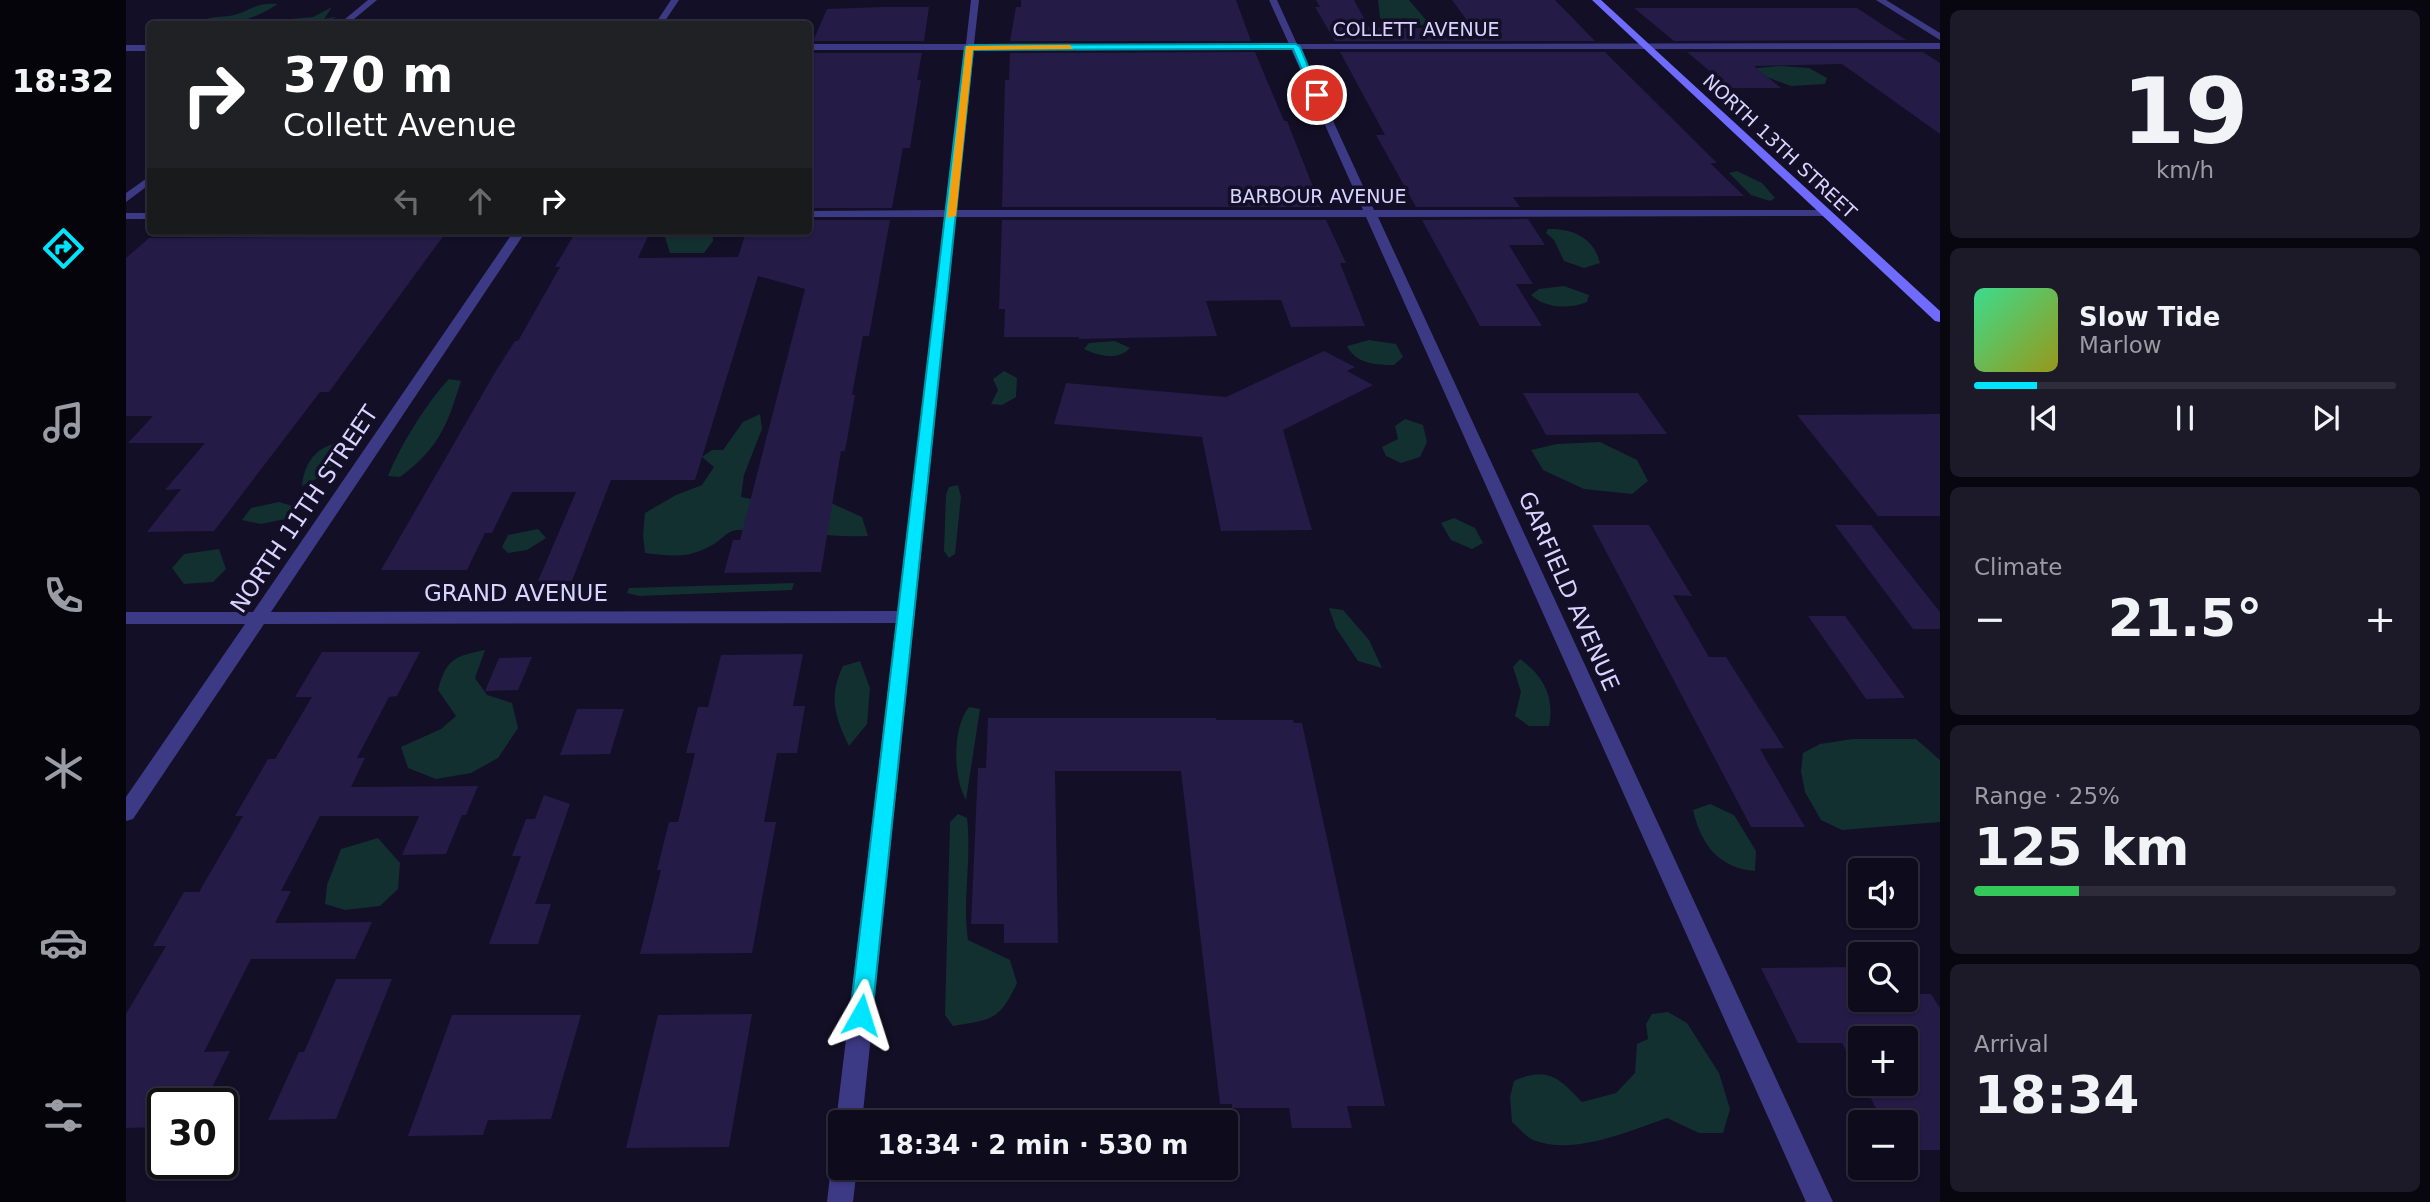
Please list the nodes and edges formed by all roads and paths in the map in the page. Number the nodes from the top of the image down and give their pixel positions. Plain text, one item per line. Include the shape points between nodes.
1 (373, 0) edge
2 (675, 0) edge
3 (975, 0) edge
4 (1273, 0) edge
5 (1596, 0) edge
6 (1880, 0) edge
7 (347, 21) edge
8 (661, 21) edge
9 (1940, 37) edge
10 (1940, 46) edge
11 (812, 47) edge
12 (969, 47) junction
13 (1296, 47) junction
14 (1646, 47) junction
15 (126, 48) edge
16 (147, 48) edge
17 (147, 182) edge
18 (126, 199) edge
19 (951, 214) junction
20 (1371, 214) junction
21 (1827, 214) junction
22 (812, 215) edge
23 (126, 216) edge
24 (147, 216) edge
25 (517, 235) edge
26 (1940, 318) edge
27 (258, 617) junction
28 (905, 617) junction
29 (126, 618) edge
30 (126, 813) edge
31 (850, 1110) edge
32 (843, 1180) edge
33 (840, 1202) edge
34 (1820, 1202) edge

1 - 7 street
2 - 8 street
3 - 12 street
4 - 13 street, GARFIELD AVENUE
5 - 14 street, NORTH 13TH STREET
6 - 9 street
10 - 14 street, COLLETT AVENUE
11 - 12 street, COLLETT AVENUE
12 - 13 street, COLLETT AVENUE
12 - 19 street
13 - 14 street, COLLETT AVENUE
13 - 20 street, GARFIELD AVENUE
14 - 21 street, NORTH 13TH STREET
15 - 16 street
17 - 18 street
19 - 20 street, BARBOUR AVENUE
19 - 22 street, BARBOUR AVENUE
19 - 28 street
20 - 21 street, BARBOUR AVENUE
20 - 34 street, GARFIELD AVENUE
21 - 26 street, NORTH 13TH STREET
23 - 24 street
25 - 27 street, NORTH 11TH STREET
27 - 28 street, GRAND AVENUE
27 - 29 street, GRAND AVENUE
27 - 30 street, NORTH 11TH STREET
28 - 31 street
32 - 33 street

